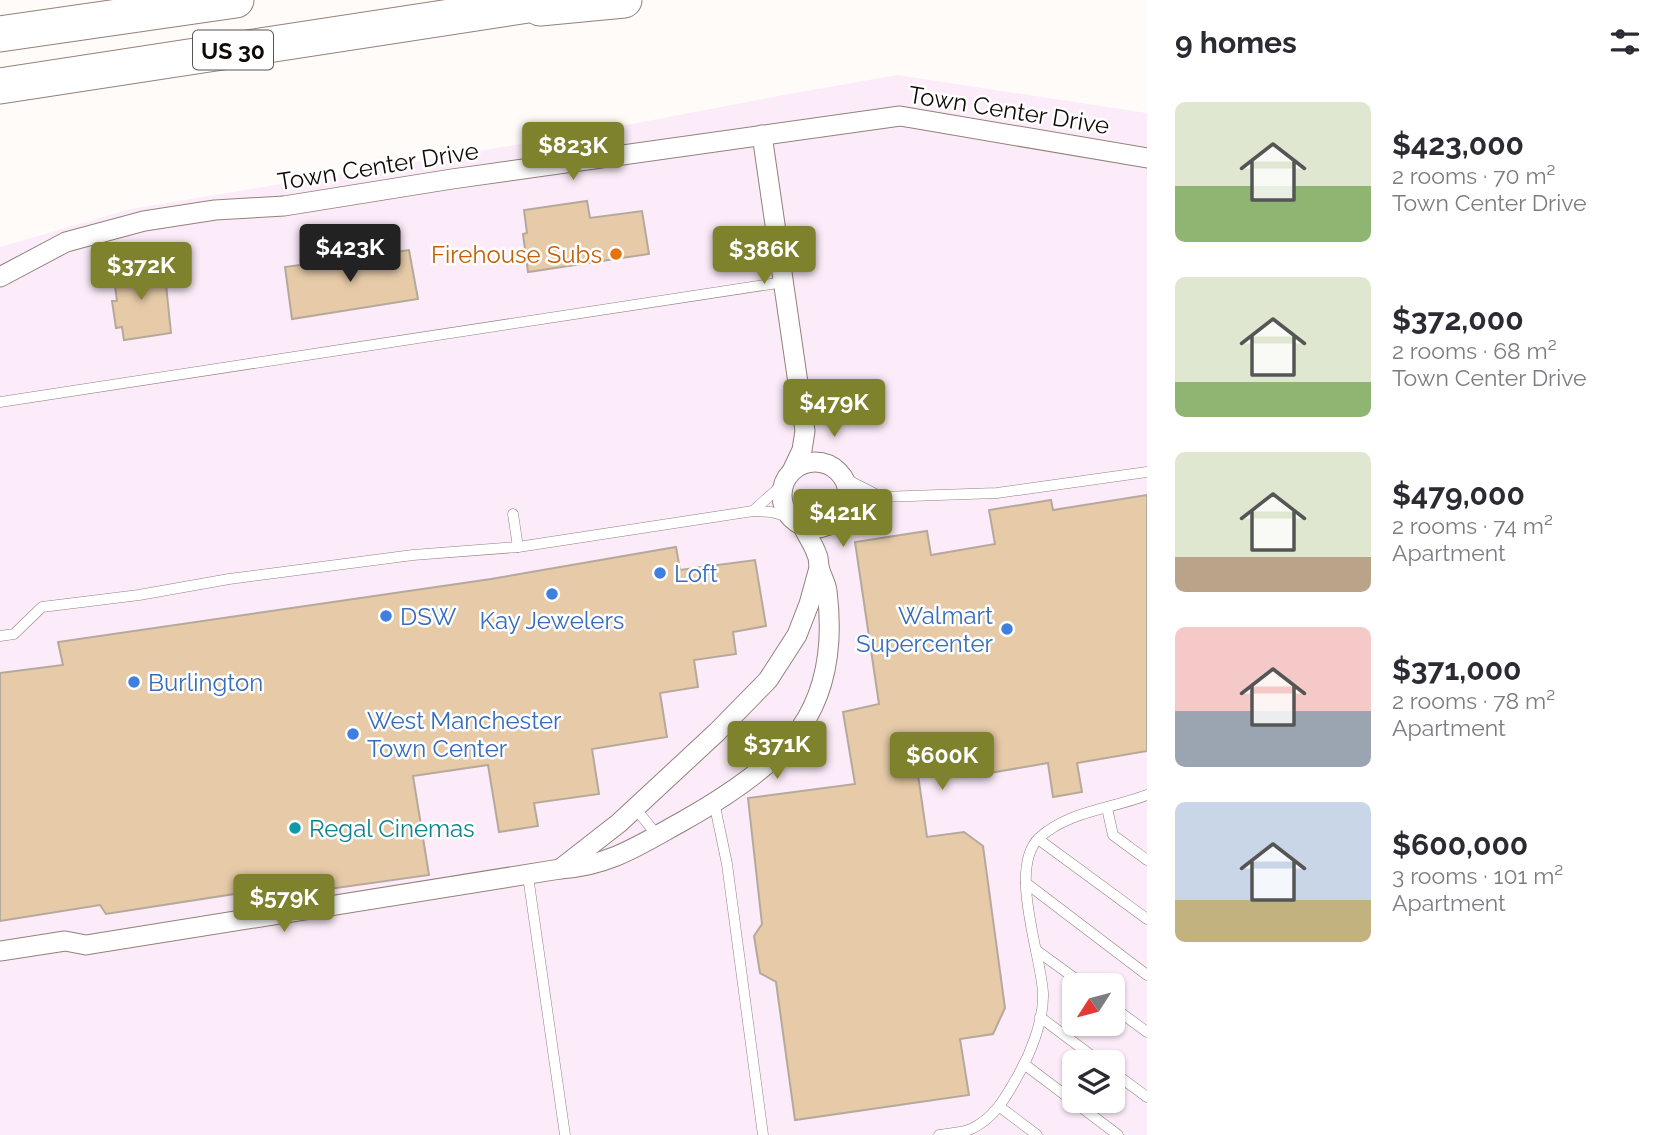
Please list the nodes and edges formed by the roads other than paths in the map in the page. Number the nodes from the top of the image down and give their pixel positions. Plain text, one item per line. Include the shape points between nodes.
1 (236, 0) edge
2 (562, 0) edge
3 (624, 0) edge
4 (467, 15) junction
5 (0, 34) edge
6 (0, 86) edge
7 (762, 135) junction
8 (1147, 158) edge
9 (0, 277) edge
10 (783, 282) junction
11 (0, 402) edge
12 (805, 430) junction
13 (1147, 472) edge
14 (840, 473) junction
15 (788, 477) junction
16 (881, 497) junction
17 (753, 511) junction
18 (513, 514) dead end
19 (837, 520) junction
20 (796, 522) junction
21 (517, 547) junction
22 (818, 561) junction
23 (804, 617) junction
24 (829, 626) junction
25 (0, 636) edge
26 (1147, 794) edge
27 (714, 802) junction
28 (635, 808) junction
29 (1107, 808) junction
30 (657, 835) junction
31 (1038, 839) junction
32 (1147, 860) edge
33 (560, 869) junction
34 (528, 876) junction
35 (1026, 883) junction
36 (1147, 919) edge
37 (1036, 950) junction
38 (0, 951) edge
39 (1068, 973) edge
40 (1147, 975) edge
41 (1125, 1016) edge
42 (1040, 1017) junction
43 (1147, 1032) edge
44 (1084, 1050) edge
45 (1024, 1064) junction
46 (1125, 1081) edge
47 (1147, 1097) edge
48 (1000, 1107) junction
49 (974, 1132) edge
50 (565, 1135) edge
51 (763, 1135) edge
52 (940, 1135) edge
53 (1037, 1135) edge
54 (1118, 1135) edge

1 - 5 highway, US 30 / US 30
2 - 4 highway, US 30 / US 30
3 - 4 highway
4 - 6 highway, US 30 / US 30
7 - 8 street, Town Center Drive via 900,116
7 - 9 street, Town Center Drive via 284,206 144,221 66,242
7 - 10 street
10 - 11 lane
10 - 12 street
12 - 14 street via 820,454
12 - 15 street via 802,450
13 - 16 lane via 997,493
14 - 15 street via 810,462
14 - 16 lane
14 - 19 street via 849,491
15 - 17 lane
15 - 20 street via 782,502
16 - 19 lane
17 - 20 lane
17 - 21 lane
18 - 21 lane
19 - 20 street via 820,529
19 - 22 street
20 - 22 street
21 - 25 lane via 414,555 42,607 14,634
22 - 23 street
22 - 24 street via 827,587
23 - 24 lane
23 - 28 street via 786,656 768,680
24 - 27 street via 824,676 800,729 775,757
26 - 29 lane
27 - 30 street
27 - 51 lane via 727,864
28 - 30 lane
28 - 33 street
29 - 31 lane via 1066,819
29 - 32 lane via 1113,835
30 - 33 street via 597,865
31 - 35 lane via 1026,863
31 - 36 lane
33 - 34 street
34 - 38 street via 86,945 65,941
34 - 50 lane
35 - 37 lane
35 - 40 lane
37 - 39 lane
37 - 42 lane via 1043,994
41 - 43 lane
42 - 44 lane
42 - 45 lane
45 - 48 lane
45 - 54 lane
46 - 47 lane
48 - 49 lane
48 - 53 lane
49 - 52 lane

